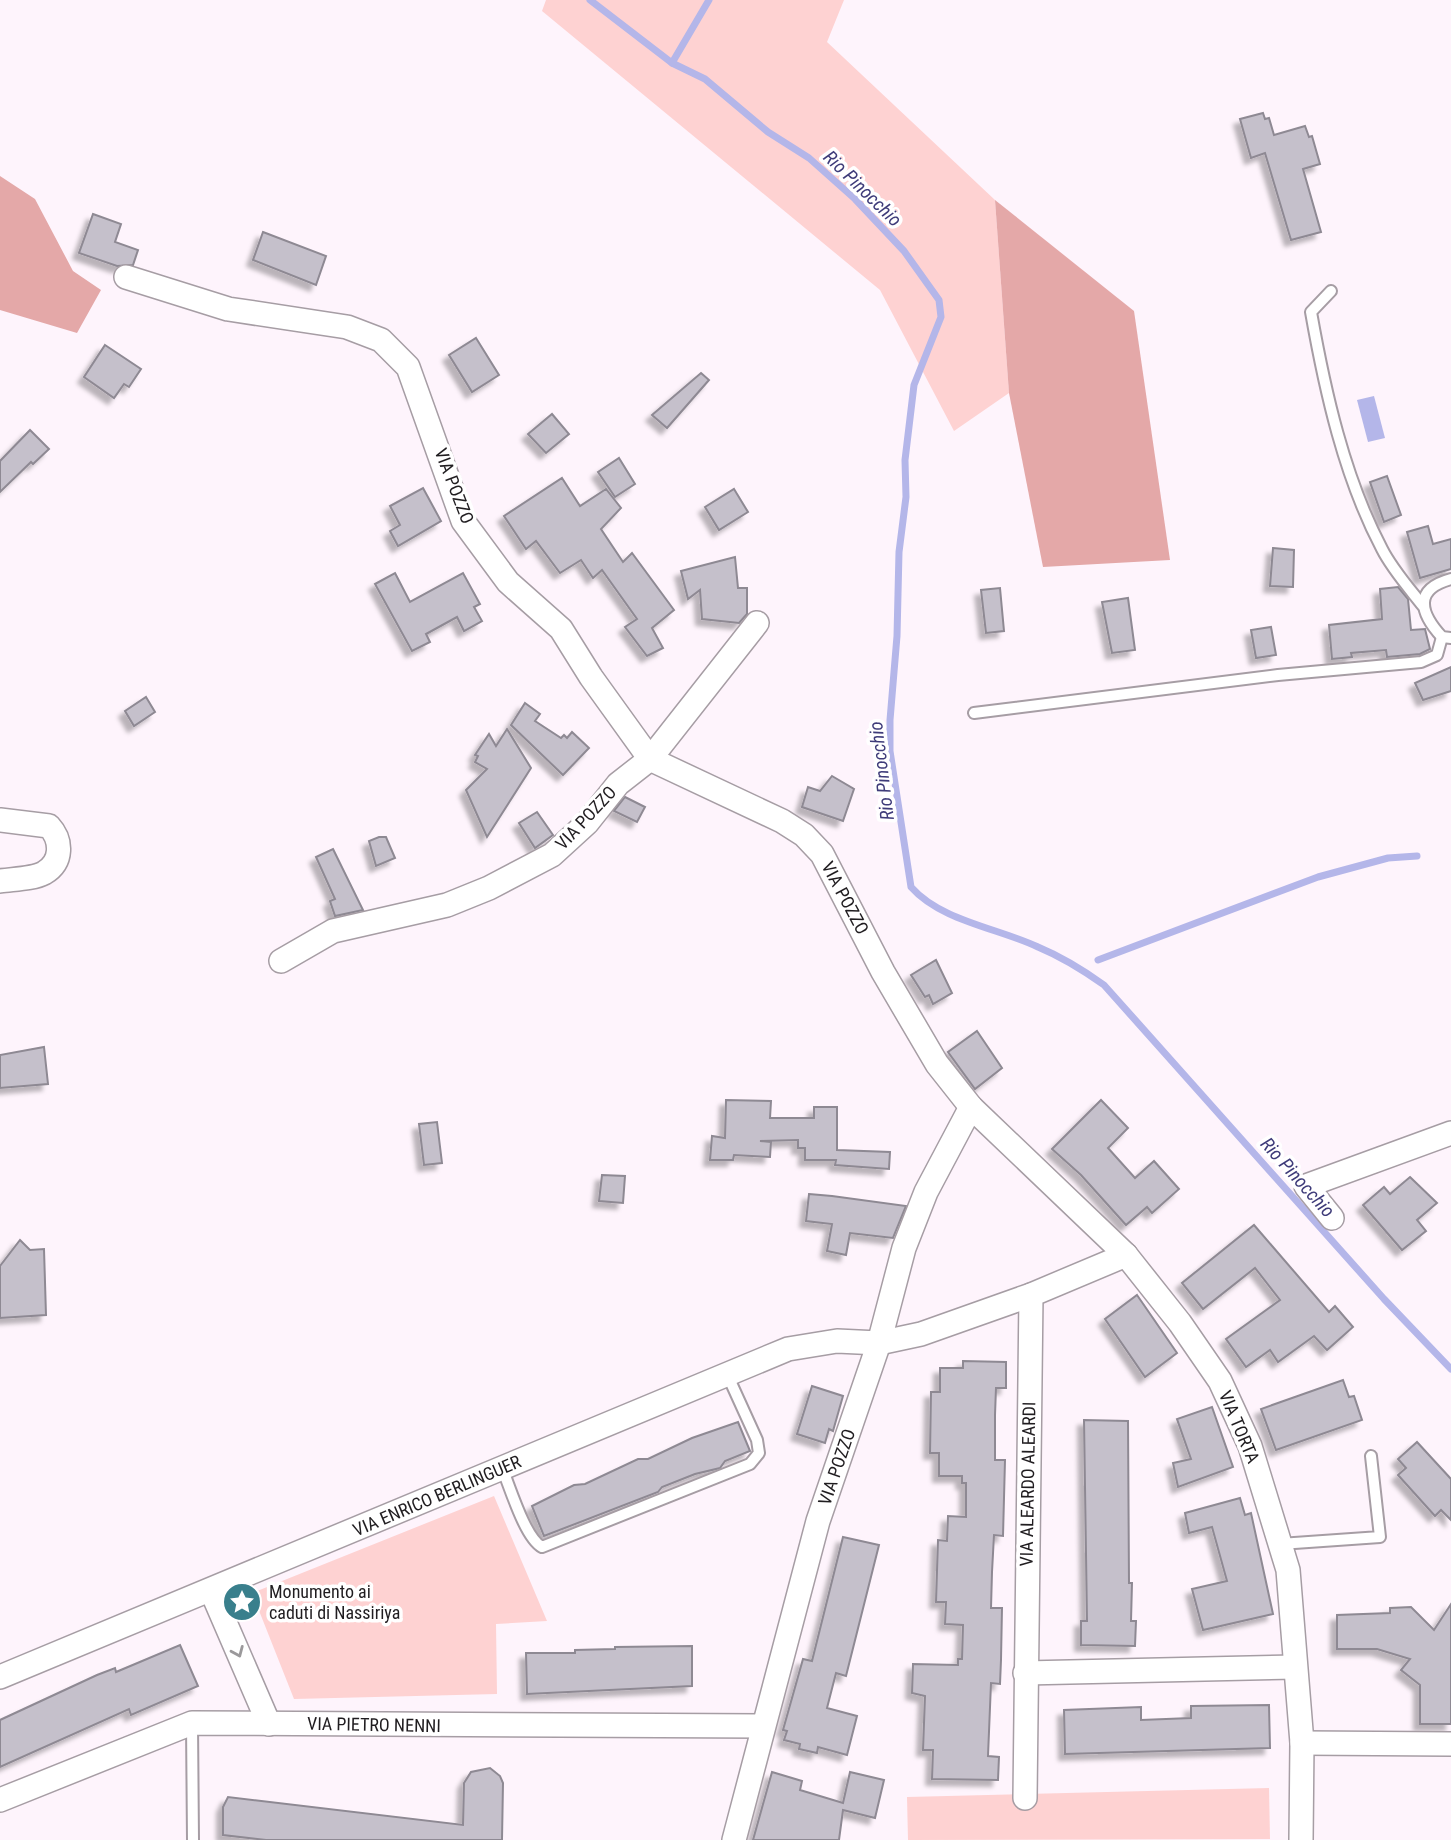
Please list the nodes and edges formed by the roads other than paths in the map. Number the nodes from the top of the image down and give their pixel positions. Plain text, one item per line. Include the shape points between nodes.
1 (126, 277) dead end
2 (1331, 291) dead end
3 (1451, 579) edge
4 (1423, 606) junction
5 (757, 623) dead end
6 (1446, 637) edge
7 (974, 713) dead end
8 (650, 759) junction
9 (0, 820) edge
10 (0, 881) edge
11 (281, 961) dead end
12 (971, 1107) junction
13 (1451, 1133) edge
14 (1332, 1218) dead end
15 (1126, 1255) junction
16 (1031, 1296) junction
17 (879, 1343) junction
18 (727, 1374) junction
19 (1371, 1456) dead end
20 (502, 1468) junction
21 (1280, 1544) junction
22 (211, 1590) junction
23 (1295, 1667) junction
24 (1025, 1673) junction
25 (0, 1677) edge
26 (192, 1723) junction
27 (269, 1724) junction
28 (762, 1726) junction
29 (1302, 1743) junction
30 (1451, 1744) edge
31 (1025, 1798) dead end
32 (0, 1800) edge
33 (193, 1840) edge
34 (734, 1840) edge
35 (1301, 1840) edge

1 - 8 street, VIA POZZO via 228,309 347,327 381,340 408,367 463,521 508,582 561,629
2 - 4 lane via 1311,312 1325,383 1364,510 1383,551
3 - 4 lane via 1434,584 1424,594
4 - 6 lane via 1431,625
5 - 8 street, VIA POZZO
6 - 7 lane via 1437,655 1421,662 1278,674
8 - 11 street, VIA POZZO via 618,784 587,823 552,855 447,905 333,931
8 - 12 street, VIA POZZO via 782,821 822,854 937,1064
9 - 10 street via 49,826 57,835 59,851 43,874
12 - 15 street, VIA TORTA
12 - 17 street, VIA POZZO via 908,1237
13 - 14 street via 1306,1186
15 - 16 street
15 - 21 street, VIA TORTA via 1220,1381 1250,1446
16 - 17 street via 921,1334
16 - 24 street, VIA ALEARDO ALEARDI
17 - 18 street, VIA ENRICO BERLINGUER via 837,1341 788,1349
17 - 28 street, VIA POZZO via 818,1521
18 - 20 street, VIA ENRICO BERLINGUER
18 - 20 lane via 757,1440 759,1453 750,1464 542,1547 529,1532
19 - 21 lane via 1380,1537
20 - 22 street, VIA ENRICO BERLINGUER
21 - 23 street, VIA TORTA via 1288,1570
22 - 25 street, VIA ENRICO BERLINGUER
22 -> 27 street
23 - 24 street
23 - 29 street, VIA TORTA
24 - 31 street, VIA ALEARDO ALEARDI
26 - 27 street, VIA PIETRO NENNI
26 - 32 street, VIA PIETRO NENNI
26 - 33 lane
27 - 28 street, VIA PIETRO NENNI
28 - 34 street, VIA POZZO
29 - 30 street
29 - 35 street, VIA TORTA

